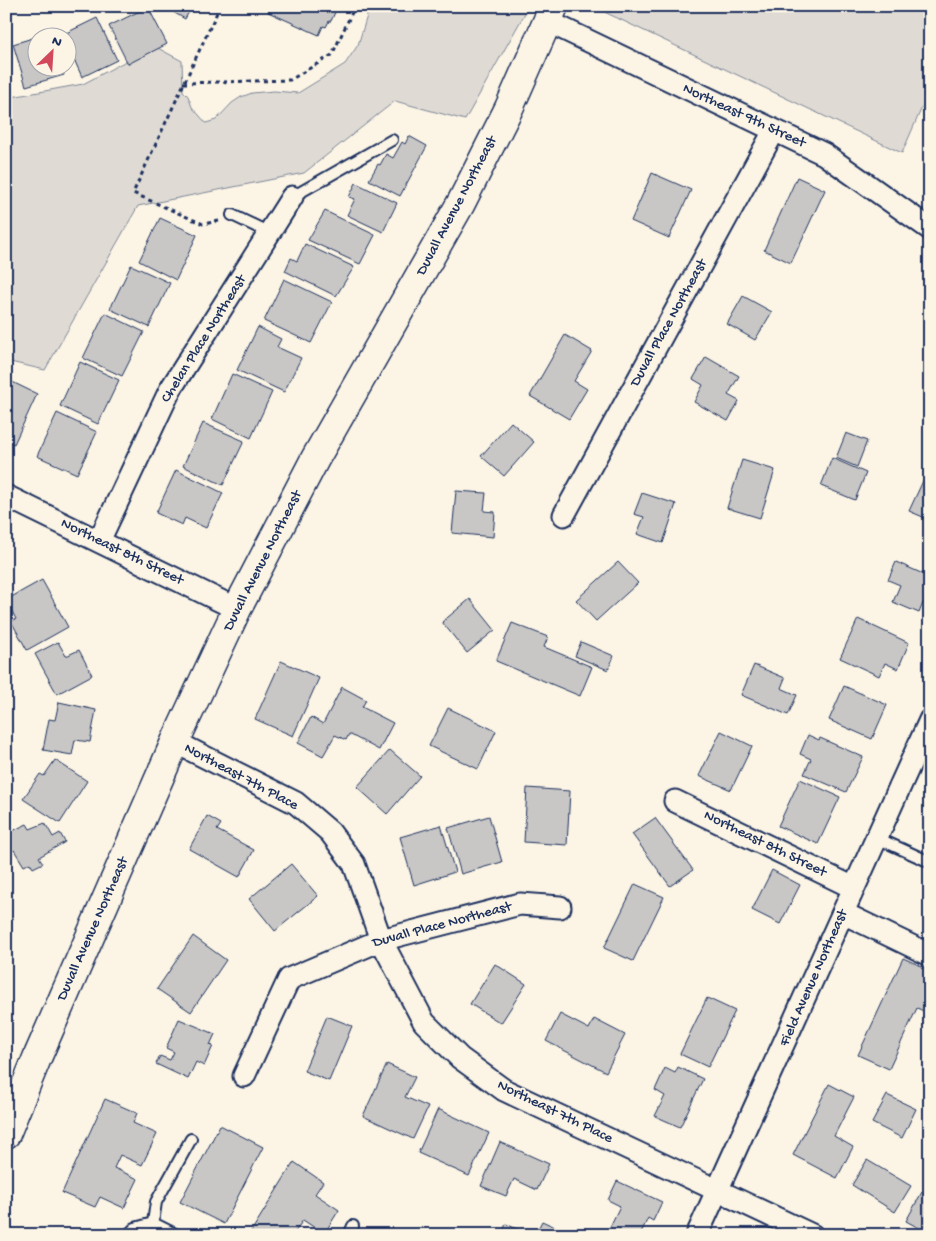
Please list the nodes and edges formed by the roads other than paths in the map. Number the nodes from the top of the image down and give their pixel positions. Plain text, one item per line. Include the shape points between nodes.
1 (550, 14) edge
2 (774, 131) junction
3 (392, 140) dead end
4 (292, 198) joint
5 (232, 215) road end
6 (930, 229) edge
7 (270, 233) junction
8 (6, 496) edge
9 (564, 515) dead end
10 (99, 541) junction
11 (237, 609) junction
12 (930, 720) edge
13 (175, 742) junction
14 (675, 801) dead end
15 (877, 838) junction
16 (930, 862) edge
17 (854, 888) junction
18 (560, 907) dead end
19 (843, 913) junction
20 (381, 940) junction
21 (930, 955) edge
22 (244, 1076) dead end
23 (6, 1134) edge
24 (192, 1138) dead end
25 (718, 1190) junction
26 (153, 1223) junction
27 (128, 1235) edge
28 (177, 1235) edge
29 (697, 1235) edge
30 (812, 1235) edge

1 - 2 street, Northeast 9th Street
1 - 11 main road, Duvall Avenue Northeast via 509,108 461,203 315,459
2 - 6 street, Northeast 9th Street via 824,154
2 - 9 street, Duvall Place Northeast
3 - 4 lane
4 - 7 street, Chelan Place Northeast
5 - 7 lane
7 - 10 street, Chelan Place Northeast via 170,390
8 - 10 street, Northeast 8th Street
10 - 11 street, Northeast 8th Street
11 - 13 main road, Duvall Avenue Northeast
12 - 15 street, Field Avenue Northeast
13 - 20 street, Northeast 7th Place via 296,804 330,832 354,864
13 - 23 main road, Duvall Avenue Northeast
14 - 17 street, Northeast 8th Street
15 - 16 lane
15 - 17 street, Field Avenue Northeast
17 - 19 street, Field Avenue Northeast
18 - 20 street, Duvall Place Northeast via 520,904
19 - 21 street
19 - 25 street, Field Avenue Northeast
20 - 22 street, Duvall Place Northeast via 288,979
20 - 25 street, Northeast 7th Place via 424,1022 460,1058 504,1090
24 - 26 lane via 156,1202
25 - 29 street, Field Avenue Northeast
25 - 30 street, Northeast 7th Place
26 - 27 lane via 135,1228
26 - 28 lane

